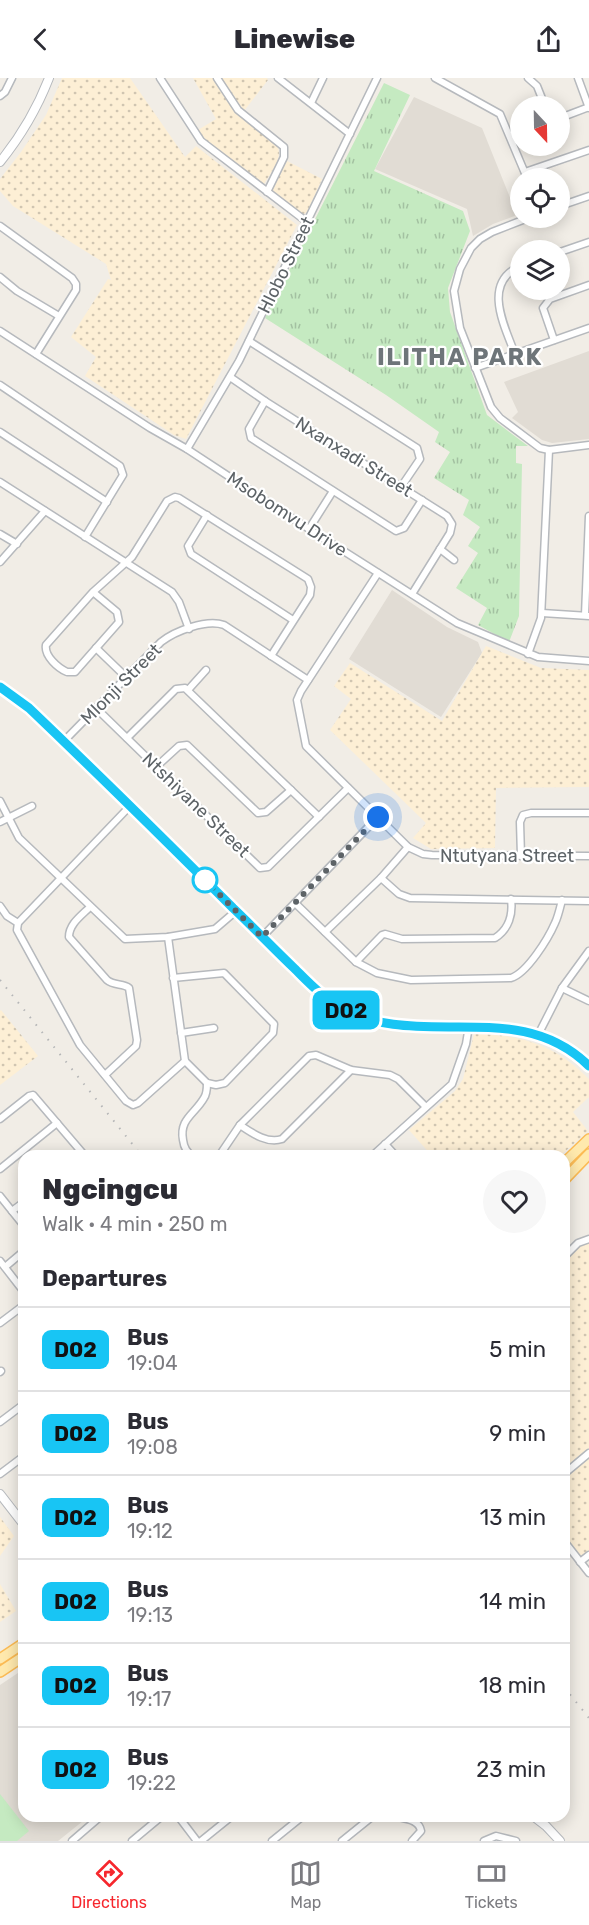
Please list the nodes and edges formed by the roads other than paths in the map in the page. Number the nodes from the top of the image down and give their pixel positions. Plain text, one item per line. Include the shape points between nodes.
1 (12, 78) edge
2 (49, 78) edge
3 (160, 78) edge
4 (217, 78) edge
5 (278, 78) edge
6 (323, 78) edge
7 (377, 78) edge
8 (435, 78) edge
9 (528, 78) edge
10 (578, 78) edge
11 (0, 96) edge
12 (540, 96) edge
13 (311, 103) junction
14 (589, 107) edge
15 (570, 114) edge
16 (350, 134) junction
17 (589, 150) edge
18 (0, 162) edge
19 (523, 168) edge
20 (544, 168) edge
21 (267, 192) junction
22 (589, 196) edge
23 (570, 203) edge
24 (307, 222) junction
25 (510, 224) edge
26 (0, 226) edge
27 (589, 242) edge
28 (570, 249) edge
29 (510, 272) edge
30 (0, 276) edge
31 (589, 285) edge
32 (59, 316) junction
33 (589, 328) edge
34 (0, 331) edge
35 (554, 340) junction
36 (249, 341) junction
37 (36, 354) junction
38 (515, 354) junction
39 (476, 368) junction
40 (230, 377) junction
41 (0, 385) edge
42 (265, 401) junction
43 (0, 432) edge
44 (589, 445) edge
45 (188, 449) junction
46 (549, 450) junction
47 (0, 482) edge
48 (401, 487) junction
49 (333, 491) junction
50 (423, 500) junction
51 (107, 502) junction
52 (45, 511) junction
53 (207, 515) junction
54 (589, 516) edge
55 (309, 529) junction
56 (0, 534) edge
57 (85, 537) junction
58 (17, 544) junction
59 (440, 549) junction
60 (454, 560) dead end
61 (0, 562) edge
62 (126, 563) junction
63 (378, 573) junction
64 (588, 575) edge
65 (93, 592) junction
66 (412, 594) junction
67 (542, 613) junction
68 (587, 616) edge
69 (293, 621) junction
70 (189, 629) junction
71 (96, 648) junction
72 (528, 654) junction
73 (271, 656) junction
74 (589, 661) edge
75 (206, 670) dead end
76 (127, 678) junction
77 (308, 680) junction
78 (0, 687) edge
79 (188, 690) junction
80 (97, 709) junction
81 (127, 738) junction
82 (64, 741) junction
83 (156, 767) junction
84 (348, 788) junction
85 (291, 790) junction
86 (0, 801) edge
87 (32, 806) dead end
88 (130, 806) junction
89 (589, 813) edge
90 (9, 817) junction
91 (319, 817) junction
92 (378, 817) junction
93 (0, 822) edge
94 (408, 847) junction
95 (520, 856) junction
96 (589, 856) edge
97 (60, 878) junction
98 (381, 878) junction
99 (511, 899) junction
100 (562, 900) junction
101 (589, 901) edge
102 (295, 903) junction
103 (0, 906) edge
104 (90, 907) junction
105 (236, 911) junction
106 (18, 923) junction
107 (325, 932) junction
108 (168, 937) junction
109 (262, 937) junction
110 (589, 951) edge
111 (356, 962) junction
112 (173, 978) junction
113 (562, 988) junction
114 (589, 1002) edge
115 (469, 1026) junction
116 (214, 1028) dead end
117 (181, 1033) junction
118 (538, 1035) junction
119 (184, 1061) junction
120 (589, 1066) edge
121 (351, 1070) junction
122 (105, 1075) junction
123 (207, 1083) junction
124 (426, 1107) junction
125 (0, 1119) edge
126 (57, 1123) junction
127 (240, 1125) junction
128 (589, 1139) edge
129 (385, 1144) junction
130 (24, 1150) edge
131 (77, 1150) edge
132 (186, 1150) edge
133 (223, 1150) edge
134 (378, 1150) edge
135 (390, 1150) edge
136 (18, 1154) edge
137 (589, 1154) edge
138 (570, 1157) edge
139 (0, 1169) edge
140 (570, 1174) edge
141 (0, 1196) edge
142 (18, 1206) edge
143 (12, 1211) junction
144 (18, 1218) edge
145 (589, 1239) edge
146 (570, 1251) edge
147 (18, 1256) edge
148 (0, 1261) edge
149 (5, 1267) junction
150 (18, 1284) edge
151 (18, 1310) edge
152 (0, 1323) edge
153 (18, 1408) edge
154 (0, 1422) edge
155 (589, 1453) edge
156 (18, 1460) edge
157 (570, 1469) edge
158 (0, 1474) edge
159 (0, 1494) edge
160 (18, 1517) edge
161 (570, 1549) edge
162 (589, 1555) edge
163 (580, 1562) junction
164 (589, 1573) edge
165 (18, 1647) edge
166 (0, 1659) edge
167 (18, 1660) edge
168 (0, 1672) edge
169 (94, 1822) edge
170 (155, 1822) edge
171 (183, 1822) edge
172 (224, 1822) edge
173 (296, 1822) edge
174 (366, 1822) edge
175 (416, 1822) edge
176 (541, 1822) edge
177 (72, 1841) edge
178 (132, 1841) edge
179 (199, 1841) edge
180 (272, 1841) edge
181 (342, 1841) edge
182 (412, 1841) edge
183 (484, 1841) edge
184 (516, 1841) edge
185 (560, 1841) edge

1 - 11 street
2 - 18 street via 33,114
3 - 21 street via 201,141
4 - 21 street via 238,110 284,147 284,157
5 - 13 street
6 - 13 street
7 - 16 street, Hlobo Street
8 - 19 street via 500,114
9 - 12 street
10 - 14 street
13 - 16 street
14 - 15 street
16 - 24 street, Hlobo Street
17 - 20 street
21 - 24 street
22 - 23 street
24 - 36 street, Hlobo Street
25 - 39 street via 471,248 456,280 459,328
26 - 32 street via 73,280 76,290
27 - 28 street
29 - 38 street via 498,293 502,320
30 - 32 street via 16,291
31 - 35 street via 545,303 543,308
32 - 37 street
33 - 35 street
34 - 37 street, Msobomvu Drive
35 - 38 street
36 - 40 street, Hlobo Street
36 - 48 street via 417,448 420,459
37 - 45 street, Msobomvu Drive
38 - 39 street
39 - 46 street via 495,413
40 - 42 street, Nxanxadi Street
40 - 45 street, Hlobo Street
41 - 51 street via 120,466 123,475
42 - 48 street, Nxanxadi Street
42 - 49 street via 249,429 251,438
43 - 51 street
44 - 46 street
45 - 55 street, Msobomvu Drive
46 - 67 street
47 - 52 street
48 - 50 street, Nxanxadi Street
49 - 50 street via 396,531 404,528
49 - 55 street
50 - 59 street, Nxanxadi Street via 452,524
51 - 57 street
52 - 57 street
52 - 58 street
53 - 62 street via 179,498 171,498
53 - 69 street via 308,579 311,591
53 - 69 street via 188,546 191,554
54 - 64 street
55 - 63 street, Msobomvu Drive
56 - 58 street
57 - 62 street
58 - 61 street
59 - 60 street
59 - 66 street, Nxanxadi Street
62 - 65 street
62 - 70 street via 177,597
63 - 66 street, Msobomvu Drive
63 - 77 street, Ntutyana Street
64 - 68 street
65 - 71 street via 117,612 119,619
65 - 71 street via 45,650 62,670 71,673
66 - 72 street, Msobomvu Drive via 457,623
67 - 68 street
67 - 72 street
69 - 73 street
70 - 73 street, Mlonji Street via 221,624
70 - 76 street, Mlonji Street via 165,639
71 - 76 street
72 - 74 street, Msobomvu Drive via 551,660
73 - 77 street, Mlonji Street
75 - 79 street
76 - 80 street, Mlonji Street
77 - 84 street, Ntutyana Street via 297,700 304,742
78 - 82 street
79 - 81 street via 176,689
79 - 85 street
80 - 81 street, Ntshiyane Street
80 - 82 street, Mlonji Street
81 - 83 street, Ntshiyane Street
82 - 88 street
83 - 85 street via 179,746 187,745 258,813 266,812
83 - 91 street, Ntshiyane Street via 260,868 268,867
84 - 91 street, Ntshiyane Street
84 - 92 street, Ntutyana Street
85 - 91 street
86 - 90 street
87 - 90 street
88 - 97 street
88 - 105 street
89 - 95 street via 523,815
90 - 93 street
90 - 97 street via 19,838
92 - 94 street, Ntutyana Street
92 - 102 street
94 - 95 street, Ntutyana Street via 432,855
94 - 98 street
95 - 96 street, Ntutyana Street
97 - 104 street
97 - 106 street
98 - 99 street via 410,898
98 - 107 street
99 - 100 street
99 - 111 street via 511,917 495,938 402,939 385,934
100 - 101 street
100 - 111 street via 555,923 518,976 411,980 377,973
102 - 107 street
102 - 109 street
103 - 106 street
104 - 108 street via 125,939
104 - 122 street via 73,923 69,937 107,980 129,988 137,1040 136,1046
105 - 108 street via 215,929
105 - 109 street
106 - 122 street via 17,930 80,1045
107 - 111 street
108 - 112 street
109 - 115 street via 323,995 371,1021 395,1026
110 - 113 street
112 - 117 street
112 - 123 street via 224,973 274,1024 273,1033 225,1083
113 - 114 street
113 - 118 street
115 - 118 street
115 - 124 street via 452,1084
116 - 117 street
117 - 119 street
118 - 120 street
119 - 122 street via 133,1105
119 - 123 street
121 - 124 street via 398,1078
121 - 127 street via 316,1055 309,1056
121 - 127 street via 282,1139 257,1136
123 - 132 street via 205,1097 186,1118 182,1134
124 - 129 street
125 - 126 street via 33,1095
126 - 130 street
126 - 131 street
127 - 133 street
128 - 138 main road
129 - 134 street
129 - 135 street
136 - 139 street
137 - 140 main road
141 - 143 street
142 - 143 street
143 - 144 street
145 - 146 street
147 - 149 street
148 - 149 street
149 - 150 street
151 - 152 street
153 - 154 street
155 - 157 street
156 - 158 street
159 - 160 street
161 - 163 street
162 - 163 street
163 - 164 street
165 - 166 main road
167 - 168 main road
169 - 177 street
170 - 178 street
171 - 179 street
172 - 179 street
173 - 180 street
174 - 181 street
175 - 182 street via 421,1831
176 - 185 street
183 - 184 street via 496,1836

